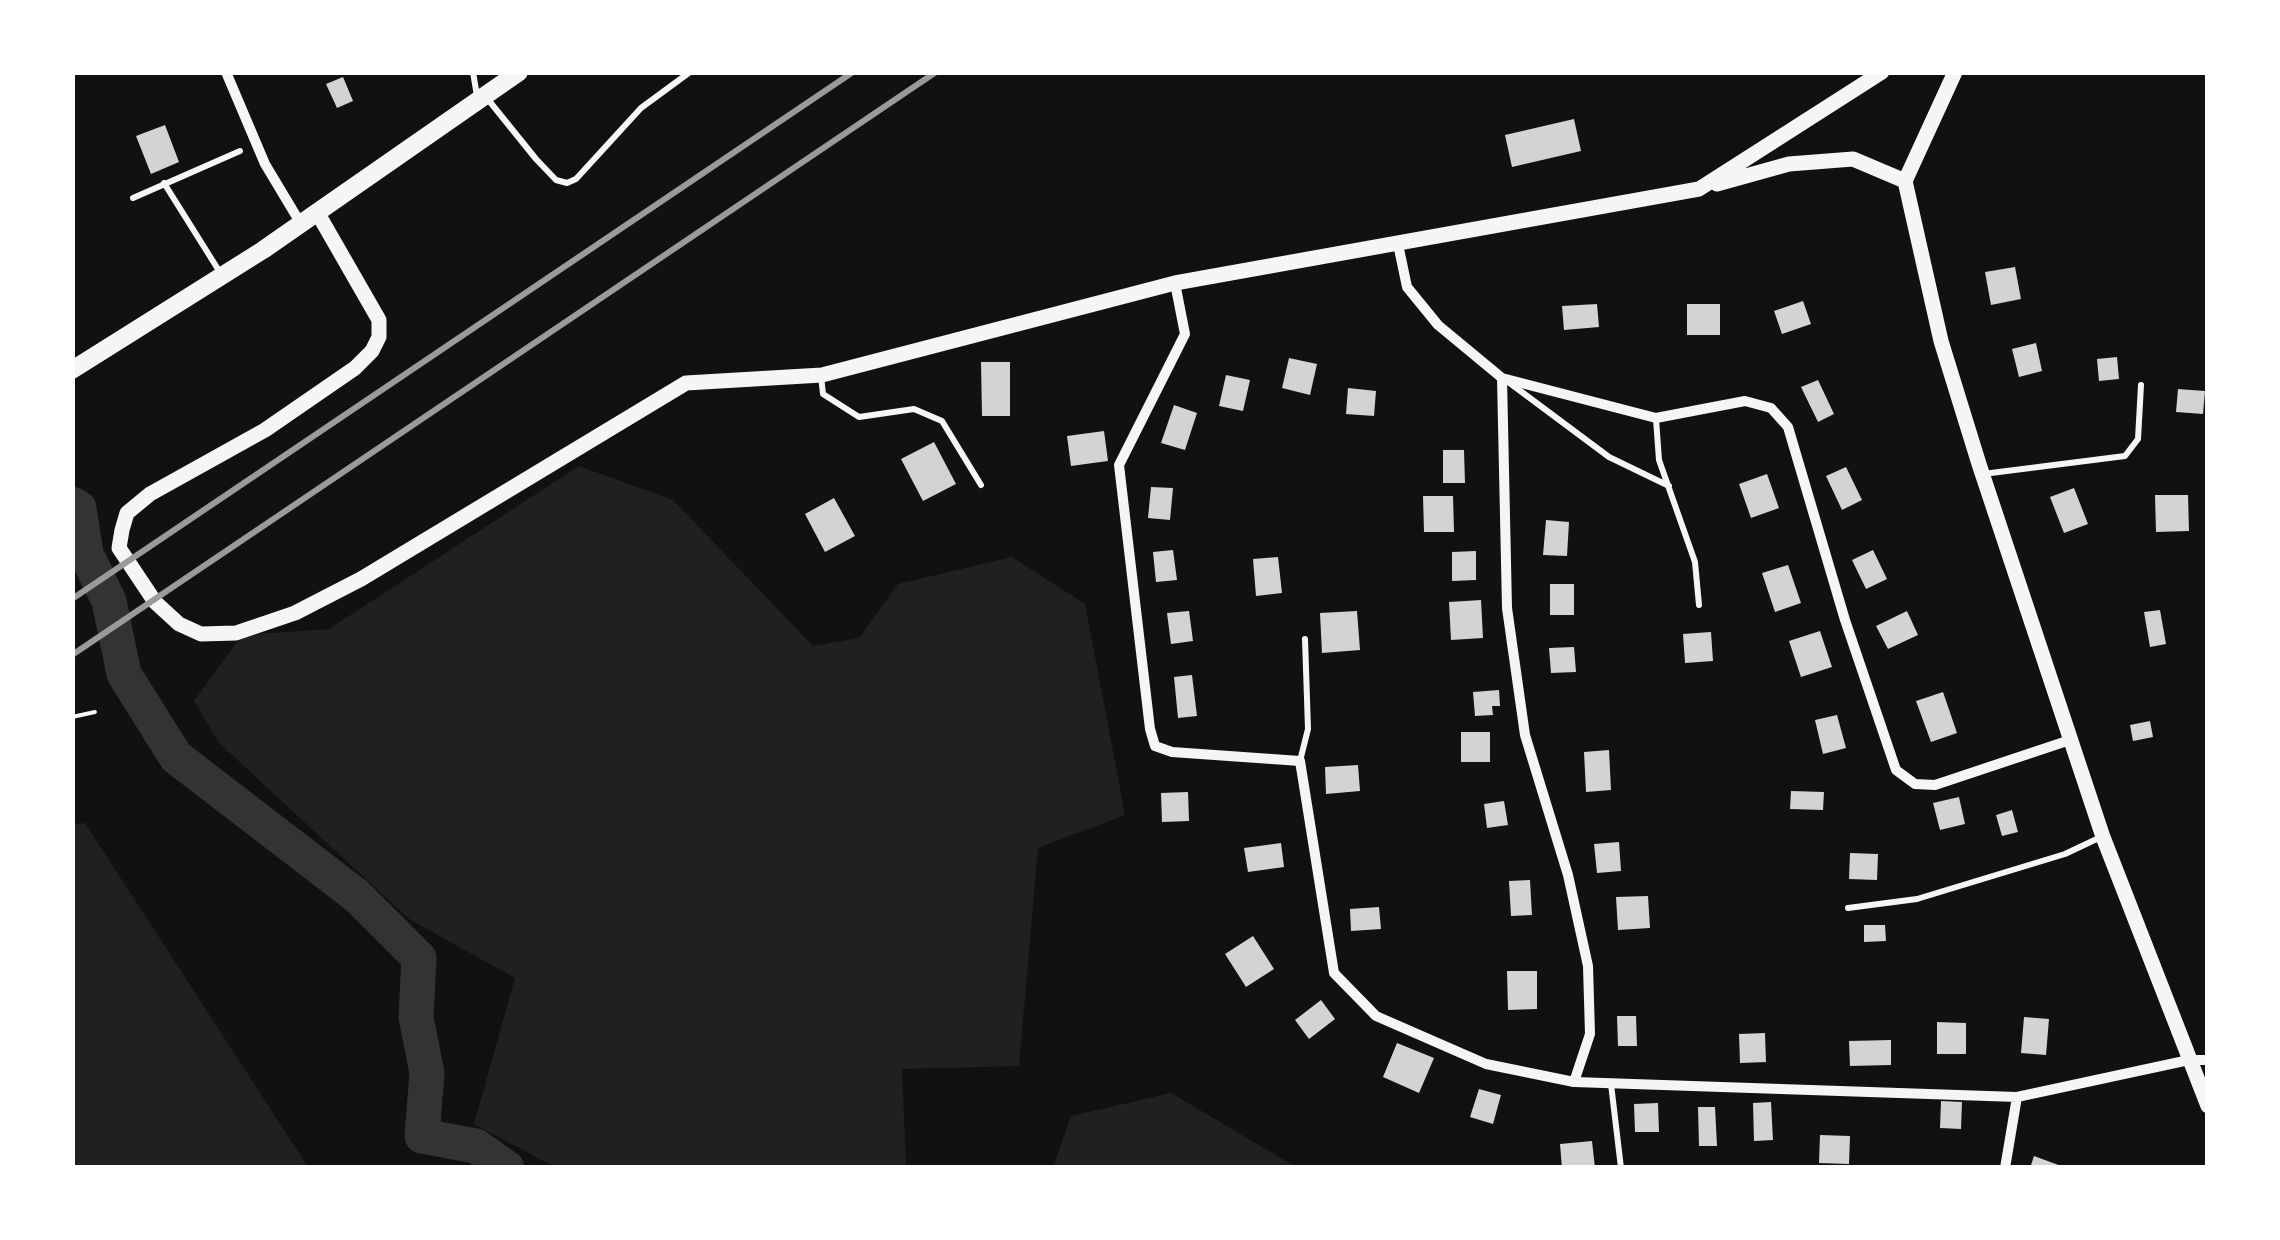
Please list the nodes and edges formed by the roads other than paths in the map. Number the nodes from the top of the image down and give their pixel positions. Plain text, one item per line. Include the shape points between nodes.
1 (226, 72) edge
2 (473, 72) edge
3 (519, 72) edge
4 (690, 72) edge
5 (1882, 72) edge
6 (1955, 72) edge
7 (481, 99) junction
8 (240, 151) dead end
9 (1906, 181) junction
10 (164, 183) junction
11 (1699, 189) junction
12 (133, 198) dead end
13 (317, 212) junction
14 (301, 224) junction
15 (1398, 244) junction
16 (222, 276) junction
17 (1175, 283) junction
18 (72, 370) edge
19 (822, 374) junction
20 (1502, 378) junction
21 (2141, 385) dead end
22 (1656, 418) junction
23 (1982, 474) junction
24 (980, 485) dead end
25 (1669, 486) junction
26 (1699, 605) dead end
27 (1305, 640) dead end
28 (2070, 740) junction
29 (1300, 761) junction
30 (2102, 837) junction
31 (1848, 908) dead end
32 (2189, 1060) junction
33 (2208, 1060) edge
34 (1574, 1082) junction
35 (1611, 1084) junction
36 (2017, 1097) junction
37 (2208, 1106) edge
38 (1622, 1168) edge
39 (2005, 1168) edge

1 - 14 street via 265,164
2 - 7 lane
3 - 7 main road
4 - 7 lane via 641,108 567,184
5 - 11 street
6 - 9 street
7 - 13 main road
8 - 10 lane
9 - 11 street via 1853,158 1790,164
9 - 23 street via 1940,341
10 - 12 lane
10 - 16 lane
11 - 15 street
13 - 14 main road
13 - 19 street via 378,320 372,352 265,430 150,494 127,513 122,530 119,548 155,602 201,634 251,628 295,613 361,579 686,383
14 - 16 main road
15 - 17 street
15 - 20 street via 1406,287 1438,325
16 - 18 main road
17 - 19 street
17 - 29 street via 1184,334 1119,466 1150,729 1155,746 1172,752
19 - 24 lane via 823,394 859,417 914,409 942,421
20 - 22 street
20 - 25 lane via 1609,457
20 - 34 street via 1506,608 1525,735 1588,966 1590,1034
21 - 23 lane via 2138,439 2125,456
22 - 25 lane
22 - 28 street via 1745,401 1771,408 1788,427 1896,770 1915,784 1935,785
23 - 28 street
25 - 26 lane via 1695,562
27 - 29 lane via 1308,729
28 - 30 street
29 - 34 street via 1334,973 1376,1016 1486,1064
30 - 31 lane via 1917,899
30 - 32 street
32 - 33 street
32 - 36 street
32 - 37 street
34 - 35 street
35 - 36 street
35 - 38 lane
36 - 39 street

